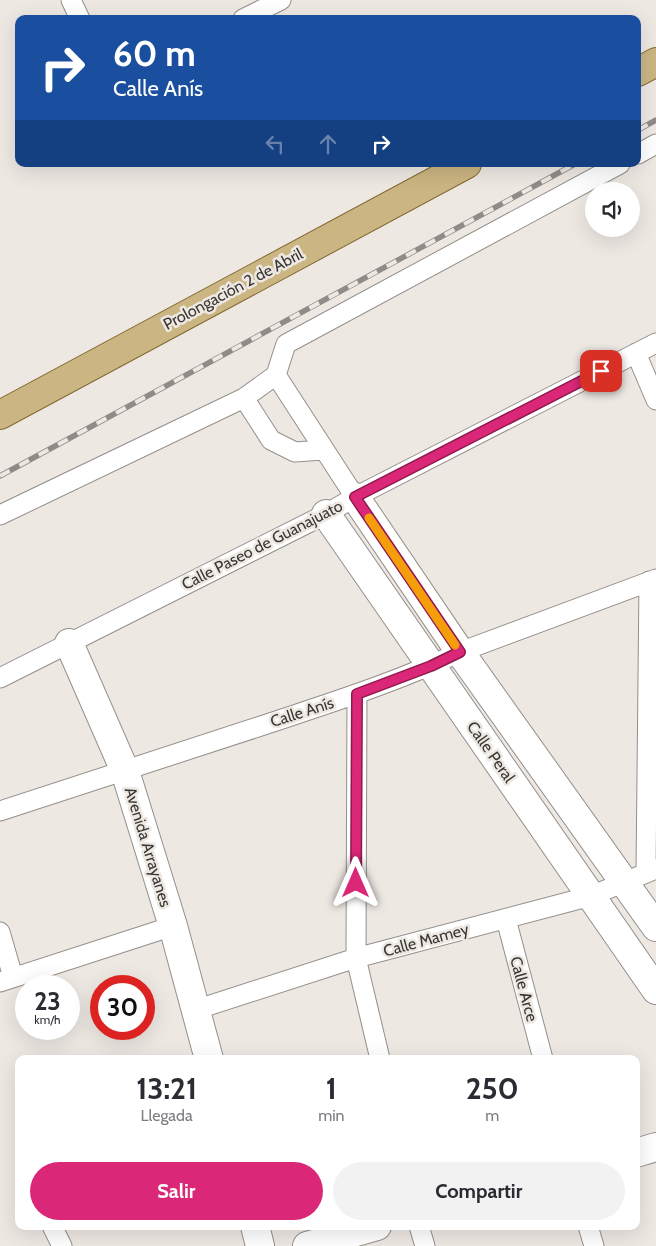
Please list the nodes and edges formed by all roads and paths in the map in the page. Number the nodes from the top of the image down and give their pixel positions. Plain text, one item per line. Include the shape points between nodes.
1 (71, 0) edge
2 (282, 0) edge
3 (78, 15) edge
4 (251, 15) edge
5 (656, 62) edge
6 (641, 70) edge
7 (656, 144) edge
8 (641, 152) edge
9 (461, 167) edge
10 (614, 167) edge
11 (656, 342) edge
12 (636, 353) junction
13 (276, 375) junction
14 (244, 398) junction
15 (656, 400) edge
16 (0, 415) edge
17 (323, 450) junction
18 (355, 497) junction
19 (326, 514) junction
20 (0, 515) edge
21 (653, 580) edge
22 (69, 643) junction
23 (460, 652) junction
24 (431, 666) junction
25 (0, 678) edge
26 (357, 694) junction
27 (125, 771) junction
28 (0, 811) edge
29 (642, 874) edge
30 (591, 896) junction
31 (506, 919) junction
32 (172, 926) junction
33 (656, 927) edge
34 (0, 932) edge
35 (356, 958) junction
36 (6, 980) edge
37 (656, 990) edge
38 (196, 1010) junction
39 (208, 1055) edge
40 (379, 1055) edge
41 (542, 1055) edge
42 (656, 1148) edge
43 (640, 1152) edge
44 (54, 1230) edge
45 (256, 1230) edge
46 (363, 1230) edge
47 (420, 1230) edge
48 (589, 1230) edge
49 (62, 1246) edge
50 (260, 1246) edge
51 (307, 1246) edge
52 (424, 1246) edge
53 (594, 1246) edge

1 - 3 street
2 - 4 street
5 - 6 main road
7 - 8 street
9 - 16 main road, Prolongación 2 de Abril
10 - 13 street via 286,344
11 - 12 street, Calle Paseo de Guanajuato
12 - 15 street
12 - 18 street, Calle Paseo de Guanajuato
13 - 14 street
13 - 17 street
14 - 17 street via 271,440 295,452
14 - 20 street
17 - 18 street
18 - 19 street, Calle Paseo de Guanajuato
18 - 23 main road, Calle Peral
19 - 22 street, Calle Paseo de Guanajuato
19 - 24 main road, Calle Peral
21 - 23 street, Calle Anís
21 - 29 street
22 - 25 street, Calle Paseo de Guanajuato
22 - 27 main road, Avenida Arrayanes
23 - 24 street, Calle Anís
23 - 29 main road, Calle Peral
24 - 26 street, Calle Anís
24 - 30 main road, Calle Peral
26 - 27 street, Calle Anís
26 - 35 street
27 - 28 street, Calle Anís
27 - 32 main road, Avenida Arrayanes
29 - 30 street, Calle Mamey
29 - 33 main road, Calle Peral
30 - 31 street, Calle Mamey
30 - 37 main road, Calle Peral
31 - 35 street, Calle Mamey
31 - 41 street, Calle Arce
32 - 36 street
32 - 38 main road, Avenida Arrayanes
34 - 36 street
35 - 38 street, Calle Mamey
35 - 40 street
38 - 39 main road, Avenida Arrayanes
42 - 43 main road
44 - 49 street
45 - 50 main road
46 - 51 main road
47 - 52 street
48 - 53 street

